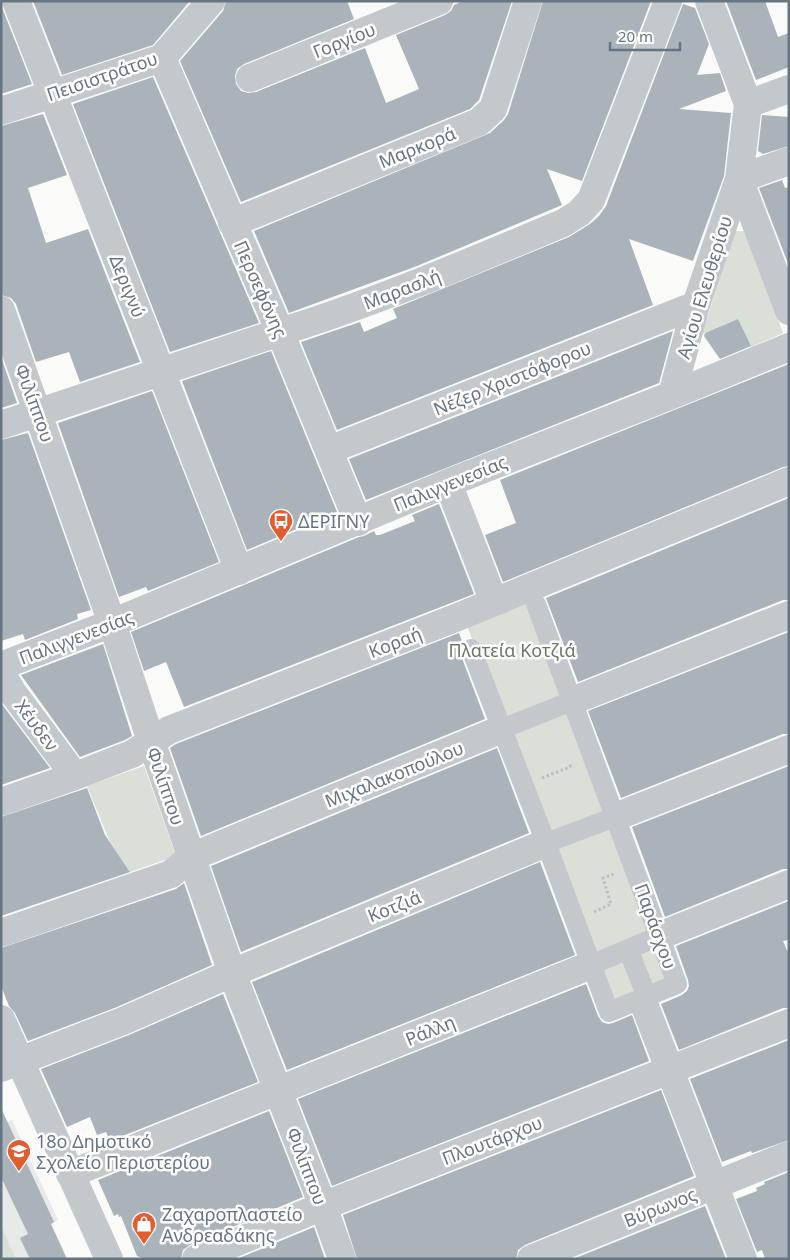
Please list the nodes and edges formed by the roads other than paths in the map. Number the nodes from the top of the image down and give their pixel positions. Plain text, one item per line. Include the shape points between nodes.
1 (16, 1) edge
2 (211, 1) edge
3 (439, 1) edge
4 (528, 1) edge
5 (668, 1) edge
6 (709, 1) edge
7 (162, 58) junction
8 (250, 78) dead end
9 (789, 89) edge
10 (51, 94) junction
11 (748, 104) junction
12 (1, 111) edge
13 (789, 161) edge
14 (739, 179) junction
15 (232, 223) junction
16 (696, 306) junction
17 (1, 310) edge
18 (789, 310) edge
19 (280, 332) junction
20 (789, 347) edge
21 (161, 371) junction
22 (672, 395) junction
23 (38, 412) junction
24 (1, 425) edge
25 (329, 450) junction
26 (789, 481) edge
27 (448, 483) junction
28 (358, 522) junction
29 (239, 571) junction
30 (494, 602) junction
31 (536, 604) dead end
32 (789, 615) edge
33 (112, 623) junction
34 (471, 650) dead end
35 (1, 666) edge
36 (1, 674) edge
37 (572, 701) junction
38 (502, 729) junction
39 (151, 742) junction
40 (789, 749) edge
41 (75, 776) junction
42 (1, 802) edge
43 (615, 817) junction
44 (546, 843) junction
45 (191, 857) junction
46 (789, 884) edge
47 (1, 933) edge
48 (659, 936) junction
49 (628, 949) junction
50 (591, 965) junction
51 (232, 973) junction
52 (647, 1003) junction
53 (1, 1019) edge
54 (789, 1023) edge
55 (10, 1064) edge
56 (671, 1070) junction
57 (278, 1091) junction
58 (789, 1154) edge
59 (70, 1174) junction
60 (714, 1185) junction
61 (323, 1206) junction
62 (109, 1259) edge
63 (196, 1259) edge
64 (342, 1259) edge
65 (532, 1259) edge
66 (743, 1259) edge

1 - 10 street, Δεριγνύ
2 - 7 street, Πεισιστράτου
3 - 8 street, Γοργίου
4 - 15 street, Μαρκορά via 493,109 479,122
5 - 19 street, Μαρασλή via 591,200 579,213 564,223 419,283
6 - 11 street, Αγίου Ελευθερίου
7 - 10 street, Πεισιστράτου
7 - 15 street, Περσεφόνης
9 - 11 street
10 - 12 street, Πεισιστράτου
10 - 21 street, Δεριγνύ
11 - 14 street, Αγίου Ελευθερίου
13 - 14 street
14 - 16 street, Αγίου Ελευθερίου
14 - 18 street, Αγίου Ελευθερίου
15 - 19 street, Περσεφόνης
16 - 22 street, Αγίου Ελευθερίου
16 - 25 street, Nέζερ Χριστόφορου
17 - 23 street, Φιλίππου
19 - 21 street, Μαρασλή
19 - 25 street, Περσεφόνης
20 - 22 street, Παλιγγενεσίας
21 - 23 street, Μαρασλή
21 - 29 street, Δεριγνύ
22 - 27 street, Παλιγγενεσίας
23 - 24 street, Μαρασλή
23 - 33 street, Φιλίππου
25 - 28 street, Περσεφόνης
26 - 30 street, Κοραή
27 - 28 street, Παλιγγενεσίας
27 - 30 street
28 - 29 street, Παλιγγενεσίας
29 - 33 street, Παλιγγενεσίας
30 - 39 street, Κοραή via 169,730
31 - 37 street, Παράσχου
32 - 37 street, Μιχαλακοπούλου
33 - 35 street, Παλιγγενεσίας
33 - 39 street, Φιλίππου
34 - 38 street, Παράσχου
36 - 41 street, Χέυδεν
37 - 38 street, Μιχαλακοπούλου
37 - 43 street, Παράσχου
38 - 44 street, Παράσχου
38 - 45 street, Μιχαλακοπούλου
39 - 41 street, Κοραή via 132,754
39 - 45 street, Φιλίππου
40 - 43 street, Κοτζιά
41 - 42 street, Κοραή
43 - 44 street, Κοτζιά
43 - 48 street, Παράσχου
44 - 50 street, Παράσχου
44 - 51 street, Κοτζιά
45 - 47 street, Μιχαλακοπούλου via 171,874
45 - 51 street, Φιλίππου
46 - 48 street, Ράλλη
48 - 49 street, Ράλλη
48 - 52 street, Παράσχου via 677,984
49 - 50 street, Ράλλη
49 - 52 street
50 - 52 street, Παράσχου via 609,1012
50 - 57 street, Ράλλη
51 - 55 street, Κοτζιά via 123,1021
51 - 57 street, Φιλίππου
52 - 56 street
53 - 55 street
54 - 56 street, Πλουτάρχου
55 - 59 street
56 - 60 street
56 - 61 street, Πλουτάρχου
57 - 59 street, Ράλλη
57 - 61 street, Φιλίππου
58 - 60 street, Βύρωνος
59 - 62 street
60 - 65 street, Βύρωνος
60 - 66 street
61 - 63 street, Πλουτάρχου
61 - 64 street, Φιλίππου

